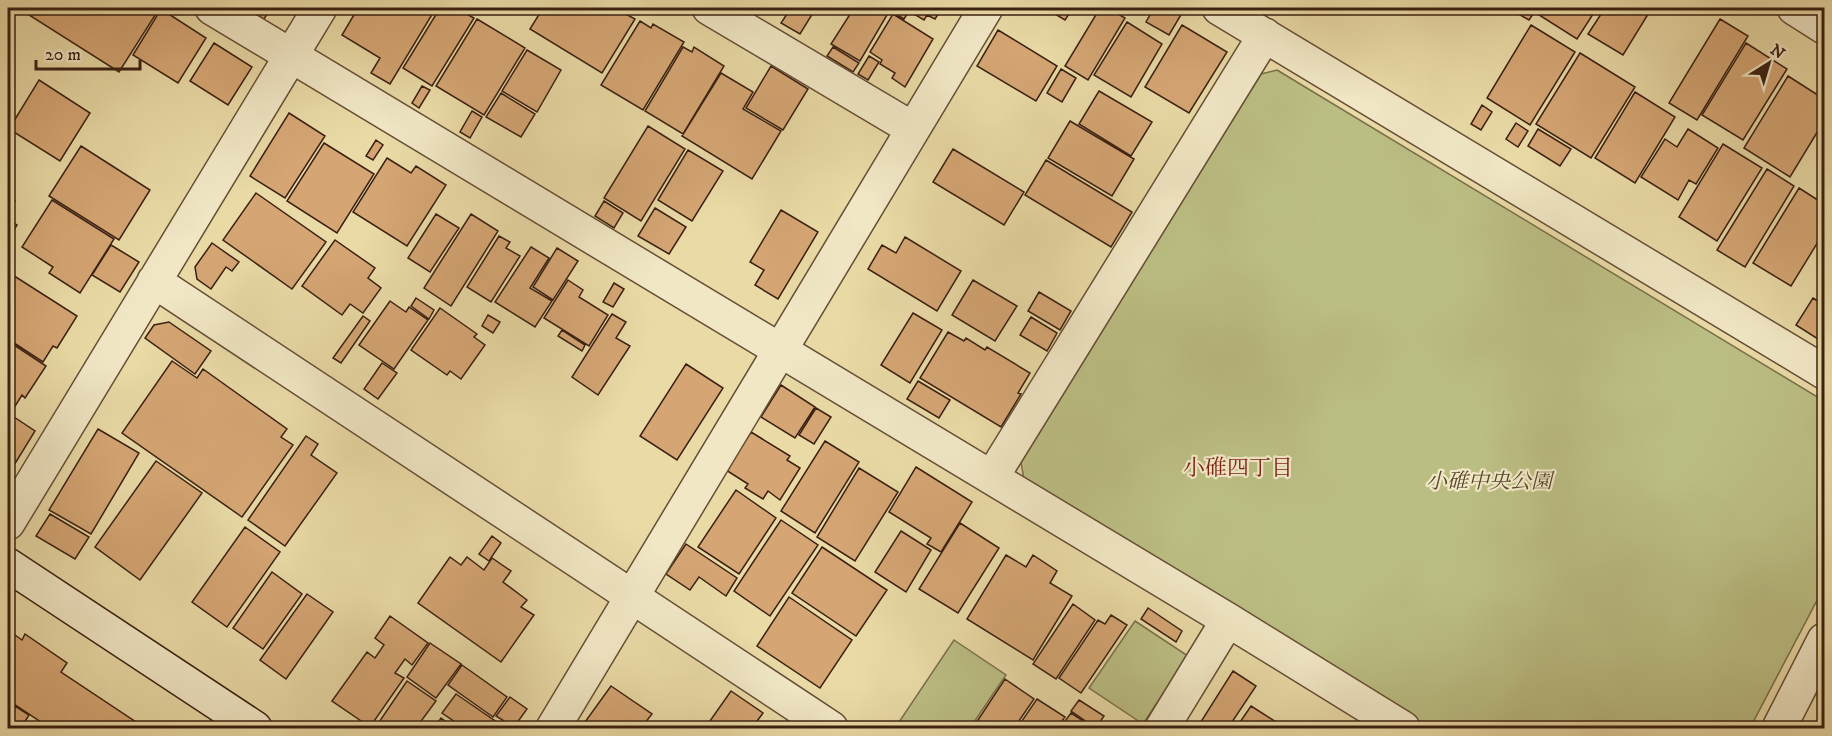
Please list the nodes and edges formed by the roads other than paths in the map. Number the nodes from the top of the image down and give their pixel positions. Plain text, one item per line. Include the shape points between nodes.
1 (212, 8) edge
2 (320, 8) edge
3 (709, 8) edge
4 (986, 8) edge
5 (1219, 8) edge
6 (1794, 8) edge
7 (1824, 27) edge
8 (1265, 35) junction
9 (290, 56) junction
10 (913, 129) junction
11 (154, 281) junction
12 (780, 349) junction
13 (1824, 372) edge
14 (992, 477) junction
15 (8, 524) edge
16 (8, 565) edge
17 (633, 597) junction
18 (1228, 620) junction
19 (1824, 640) edge
20 (255, 729) edge
21 (553, 729) edge
22 (831, 729) edge
23 (1162, 729) edge
24 (1402, 729) edge
25 (1779, 729) edge

1 - 9 street
2 - 9 street
3 - 10 street
4 - 10 street
5 - 8 street
6 - 7 street
8 - 13 street
8 - 14 street
9 - 11 street
9 - 12 street
10 - 12 street
11 - 15 street
11 - 17 street
12 - 14 street
12 - 17 street
14 - 18 street
16 - 20 street
17 - 21 street
17 - 22 street
18 - 23 street
18 - 24 street
19 - 25 street

